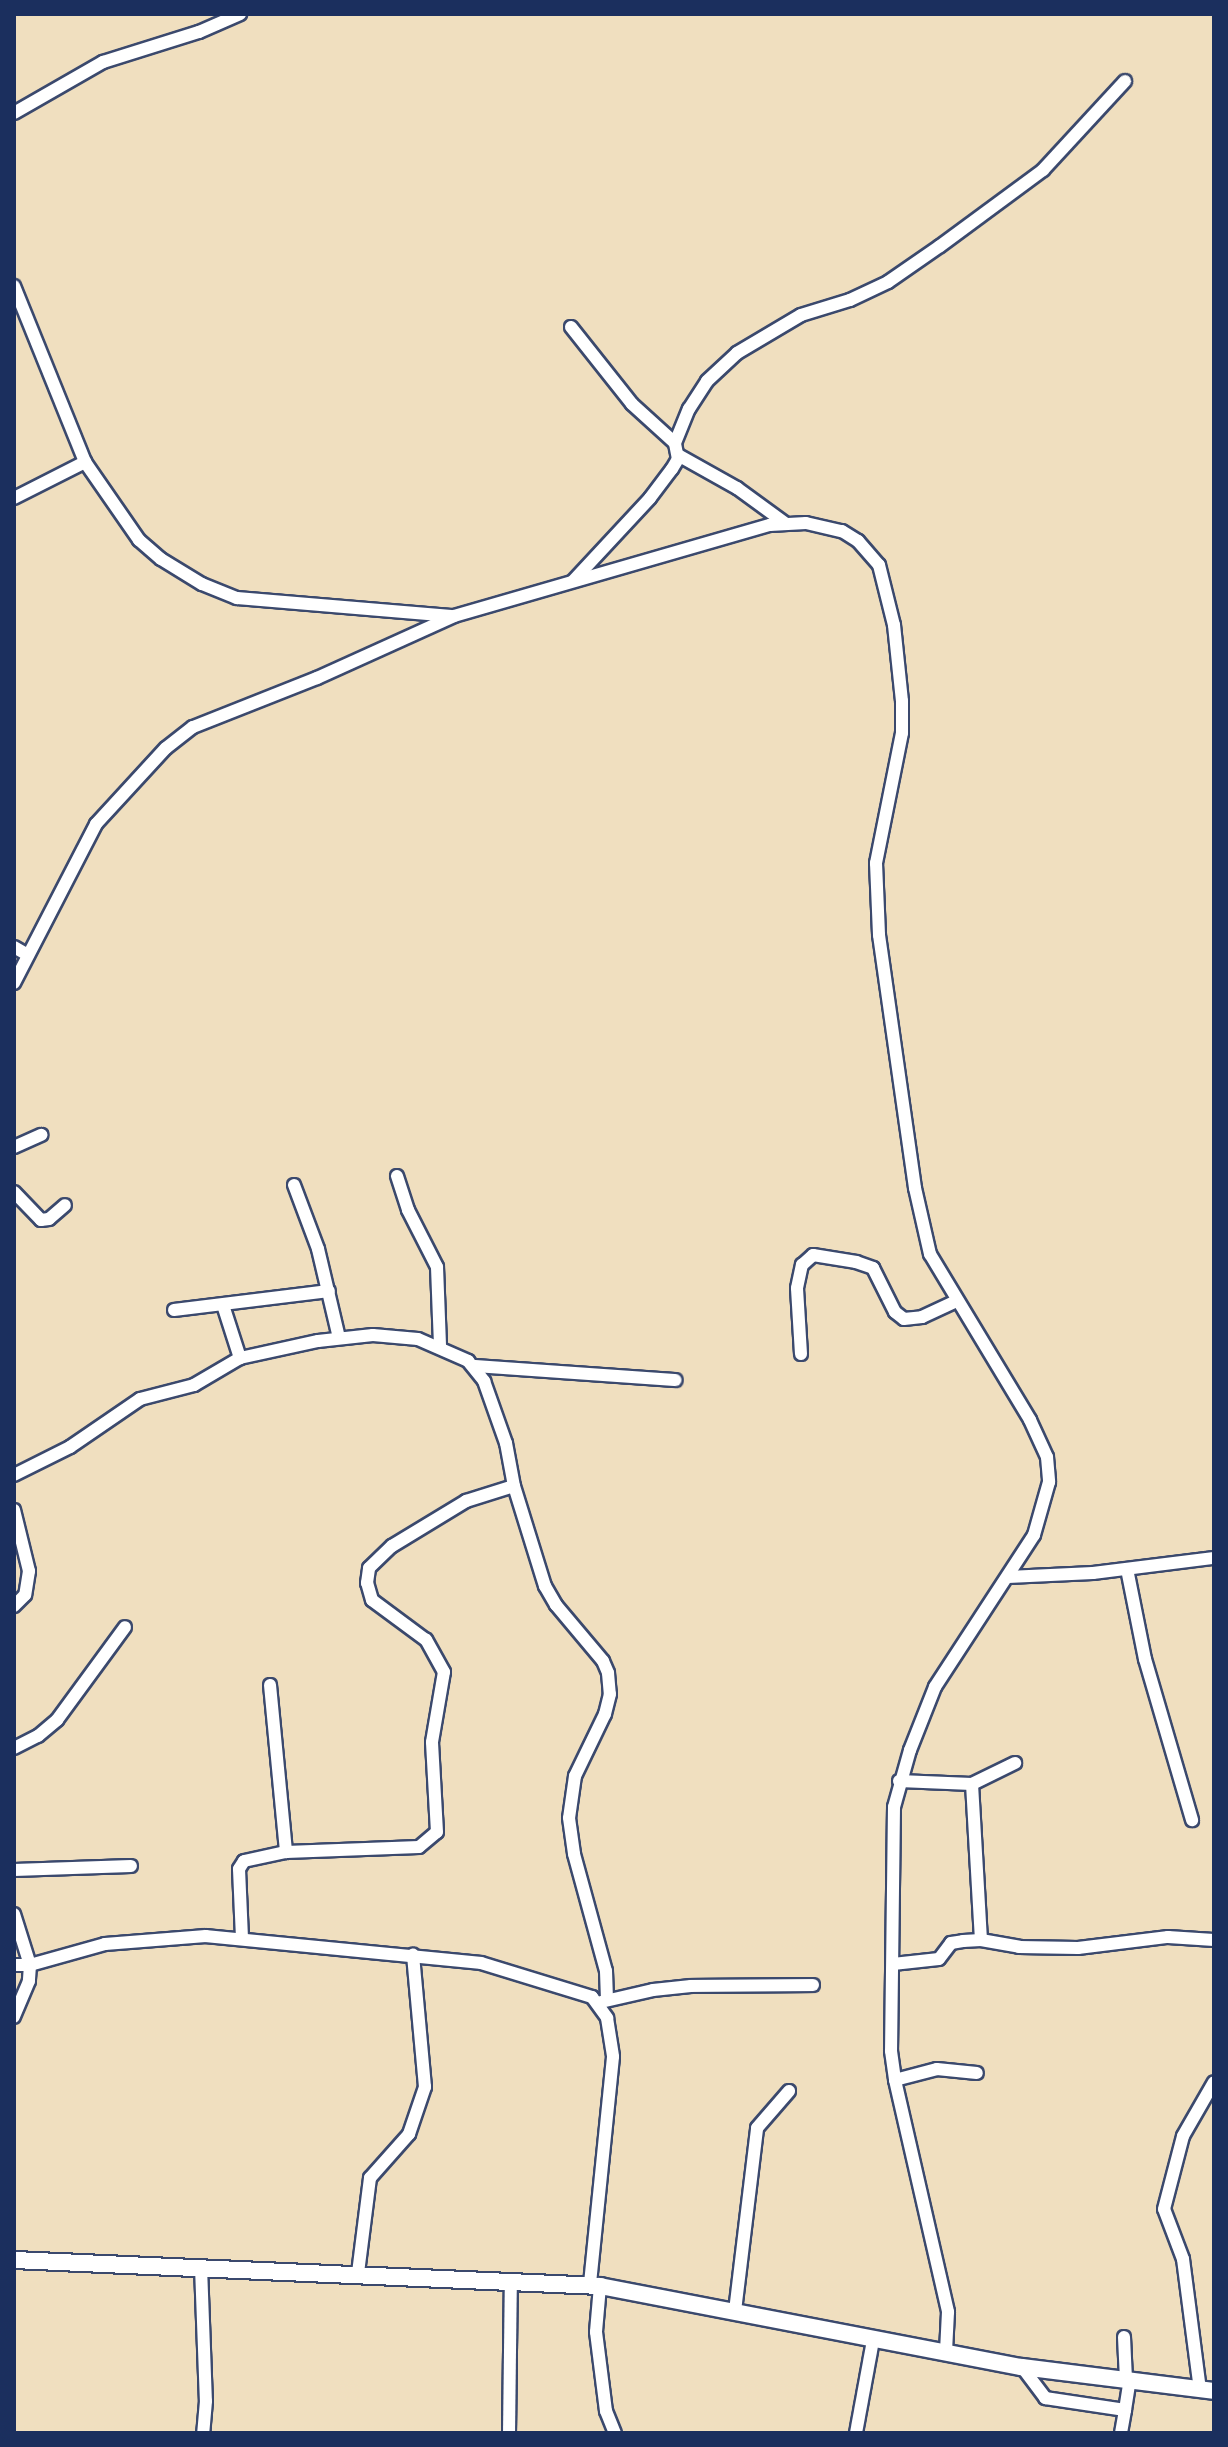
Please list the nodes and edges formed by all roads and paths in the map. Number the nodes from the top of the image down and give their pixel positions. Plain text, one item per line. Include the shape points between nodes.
1 (240, 14) edge
2 (1125, 81) dead end
3 (14, 113) edge
4 (14, 286) edge
5 (571, 327) dead end
6 (676, 449) junction
7 (85, 462) junction
8 (14, 498) edge
9 (785, 523) junction
10 (573, 581) junction
11 (454, 616) junction
12 (14, 947) edge
13 (28, 955) junction
14 (14, 983) edge
15 (41, 1135) dead end
16 (14, 1147) edge
17 (397, 1176) dead end
18 (294, 1185) dead end
19 (14, 1192) edge
20 (65, 1205) dead end
21 (329, 1291) junction
22 (956, 1301) junction
23 (223, 1305) junction
24 (174, 1310) dead end
25 (339, 1338) junction
26 (440, 1346) junction
27 (801, 1354) dead end
28 (240, 1358) junction
29 (474, 1366) junction
30 (676, 1380) dead end
31 (14, 1475) edge
32 (514, 1486) junction
33 (14, 1510) edge
34 (1214, 1558) edge
35 (1127, 1569) junction
36 (1008, 1577) junction
37 (14, 1606) edge
38 (125, 1627) dead end
39 (270, 1685) dead end
40 (14, 1748) edge
41 (1015, 1763) dead end
42 (899, 1781) junction
43 (972, 1784) junction
44 (1192, 1820) dead end
45 (286, 1852) junction
46 (131, 1866) dead end
47 (14, 1870) edge
48 (14, 1914) edge
49 (242, 1938) junction
50 (981, 1940) junction
51 (1214, 1940) edge
52 (413, 1955) junction
53 (893, 1964) junction
54 (14, 1965) edge
55 (30, 1965) junction
56 (813, 1985) dead end
57 (603, 2001) junction
58 (14, 2017) edge
59 (977, 2073) dead end
60 (895, 2080) junction
61 (1214, 2082) edge
62 (789, 2091) dead end
63 (14, 2260) edge
64 (201, 2267) junction
65 (358, 2273) junction
66 (511, 2280) junction
67 (595, 2286) junction
68 (735, 2311) junction
69 (1124, 2337) dead end
70 (873, 2340) junction
71 (946, 2352) junction
72 (1022, 2367) junction
73 (1128, 2380) junction
74 (1207, 2390) edge
75 (1125, 2410) junction
76 (203, 2433) edge
77 (509, 2433) edge
78 (615, 2433) edge
79 (856, 2433) edge
80 (1121, 2433) edge

1 - 3 street via 103,62
2 - 6 street via 1043,170 917,262 869,291 801,315 737,353 701,390
4 - 7 street
5 - 6 street
6 - 9 street
6 - 10 street via 672,469 650,498
7 - 8 street
7 - 11 street via 139,540 214,589 254,600
9 - 10 street
9 - 22 street via 824,526 858,541 879,565 887,588 900,673 902,733 877,848 879,935 925,1235
10 - 11 street
11 - 13 street via 193,727 166,748 96,824
12 - 13 street
13 - 14 street
15 - 16 street
17 - 26 street via 437,1267
18 - 21 street
19 - 20 street via 41,1220
21 - 23 street
21 - 25 street
22 - 27 street via 904,1319 895,1312 873,1268 813,1255 802,1265 797,1288
22 - 36 street via 1047,1457 1044,1508
23 - 24 street
23 - 28 street
25 - 26 street via 397,1335
25 - 28 street
26 - 29 street
28 - 31 street via 194,1385 140,1399 70,1447
29 - 30 street
29 - 32 street via 506,1443
32 - 45 street via 466,1501 392,1546 369,1568 372,1600 426,1640 444,1672 432,1742 438,1822 433,1839 419,1847
32 - 57 street via 550,1597 608,1673 605,1714 575,1776 569,1818 606,1971
33 - 37 street via 29,1571 25,1595
34 - 35 street
35 - 36 street
35 - 44 street via 1145,1659
36 - 42 street via 935,1687
38 - 40 street via 57,1720
39 - 45 street
41 - 43 street
42 - 43 street
42 - 53 street via 891,1836
43 - 50 street
45 - 49 street via 250,1858 239,1869
46 - 47 street
48 - 55 street
49 - 52 street
49 - 55 street via 143,1938
50 - 51 street via 1004,1946 1078,1948 1168,1937
50 - 53 street via 951,1943 939,1959
52 - 57 street via 481,1963
52 - 65 street via 425,2087 409,2134 370,2178
53 - 60 street via 890,2027
54 - 55 street
55 - 58 street
56 - 57 street via 691,1986
57 - 67 street via 613,2057
59 - 60 street via 937,2069
60 - 71 street via 948,2312
61 - 74 street via 1183,2136 1164,2209 1183,2259
62 - 68 street via 757,2128
63 - 64 highway
64 - 65 highway
64 - 76 street
65 - 66 highway
66 - 67 highway
66 - 77 street
67 - 68 highway
67 - 78 street via 606,2411
68 - 70 highway
69 - 73 street
70 - 71 highway
70 - 79 street
71 - 72 highway
72 - 73 highway
72 - 75 street via 1045,2398
73 - 74 highway
73 - 75 street
75 - 80 street

